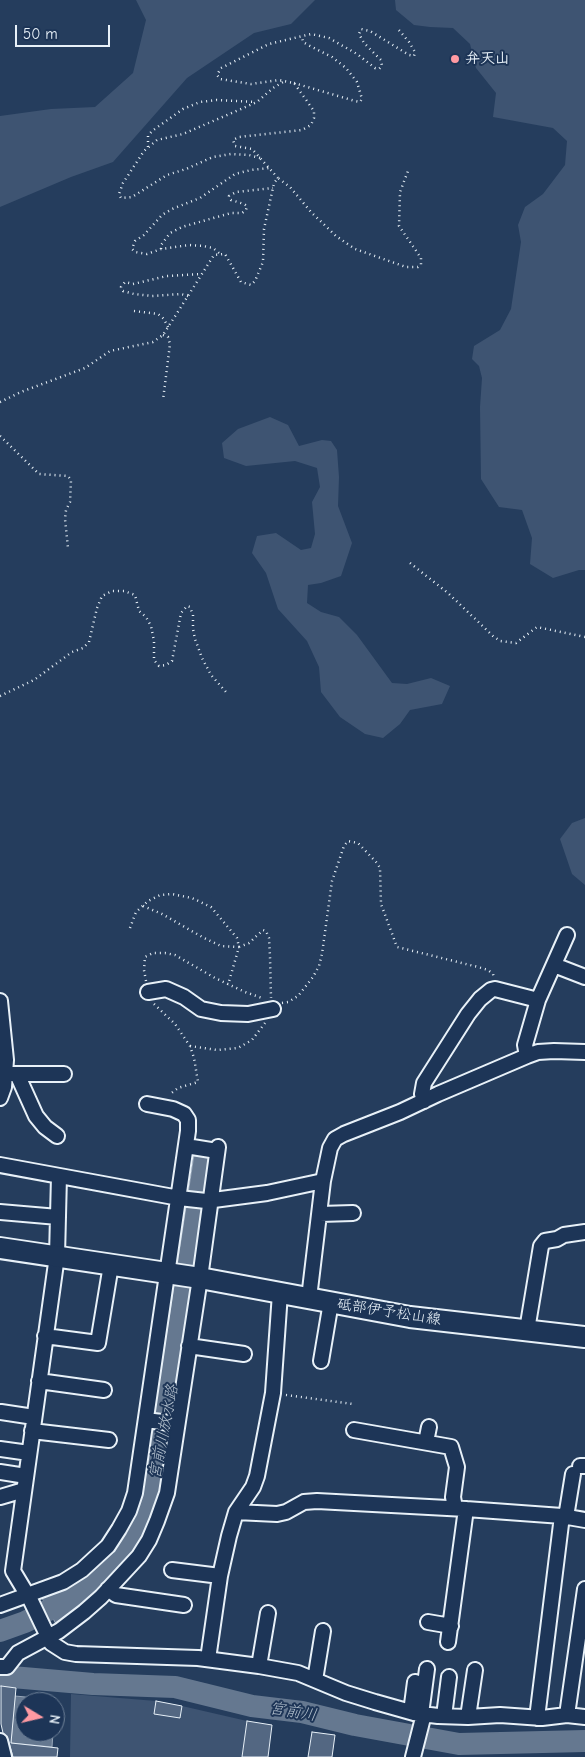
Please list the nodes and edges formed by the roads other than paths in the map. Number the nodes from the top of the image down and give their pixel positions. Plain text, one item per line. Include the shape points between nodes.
1 (567, 935) dead end
2 (554, 965) junction
3 (585, 977) edge
4 (148, 992) dead end
5 (538, 1000) junction
6 (0, 1001) edge
7 (273, 1007) road end
8 (585, 1052) edge
9 (528, 1056) junction
10 (11, 1074) junction
11 (64, 1074) dead end
12 (0, 1098) edge
13 (424, 1101) junction
14 (147, 1104) dead end
15 (57, 1136) dead end
16 (188, 1147) junction
17 (0, 1164) edge
18 (59, 1176) junction
19 (323, 1181) junction
20 (181, 1198) junction
21 (208, 1201) junction
22 (0, 1212) edge
23 (353, 1213) dead end
24 (320, 1214) junction
25 (58, 1217) junction
26 (585, 1232) edge
27 (0, 1248) edge
28 (57, 1256) junction
29 (111, 1264) junction
30 (171, 1274) junction
31 (197, 1278) junction
32 (280, 1293) junction
33 (309, 1298) junction
34 (331, 1302) junction
35 (527, 1330) junction
36 (45, 1336) junction
37 (585, 1337) edge
38 (189, 1346) junction
39 (244, 1354) dead end
40 (321, 1361) dead end
41 (39, 1380) junction
42 (104, 1390) dead end
43 (1, 1412) edge
44 (149, 1420) junction
45 (33, 1424) junction
46 (175, 1424) junction
47 (429, 1427) dead end
48 (358, 1436) dead end
49 (109, 1440) dead end
50 (426, 1442) junction
51 (0, 1449) edge
52 (29, 1453) junction
53 (579, 1469) edge
54 (0, 1472) edge
55 (25, 1483) junction
56 (0, 1497) edge
57 (461, 1509) junction
58 (236, 1512) junction
59 (564, 1517) junction
60 (585, 1520) edge
61 (172, 1570) dead end
62 (220, 1576) junction
63 (108, 1589) junction
64 (585, 1589) edge
65 (29, 1599) junction
66 (0, 1605) edge
67 (184, 1605) dead end
68 (268, 1612) dead end
69 (428, 1622) dead end
70 (450, 1626) junction
71 (323, 1631) dead end
72 (47, 1634) junction
73 (448, 1642) dead end
74 (208, 1659) junction
75 (259, 1666) junction
76 (0, 1668) edge
77 (427, 1669) dead end
78 (475, 1670) dead end
79 (449, 1677) dead end
80 (315, 1680) junction
81 (415, 1682) dead end
82 (418, 1713) junction
83 (567, 1715) junction
84 (444, 1716) junction
85 (585, 1717) edge
86 (468, 1718) junction
87 (537, 1718) junction
88 (0, 1741) edge
89 (414, 1753) edge
90 (4, 1757) edge

1 - 2 street
2 - 3 street
2 - 5 street
4 - 7 street via 166,989 201,1010 221,1013 248,1014
5 - 9 street via 525,1045
5 - 13 street via 495,989 480,999 424,1083
6 - 10 street via 6,1060
8 - 9 street via 538,1052
9 - 13 street
10 - 11 street
10 - 12 street
10 - 15 street via 36,1116
13 - 19 street via 335,1139
14 - 16 street via 184,1114 188,1120
16 - 20 street
16 - 21 street via 216,1149
17 - 18 street
18 - 20 street
18 - 25 street
19 - 21 street
19 - 24 street
20 - 21 street
20 - 30 street
21 - 31 street
22 - 25 street
23 - 24 street
24 - 33 street
25 - 28 street
26 - 35 street via 545,1240 541,1246
27 - 28 main road
28 - 29 main road
28 - 36 street
29 - 30 main road
29 - 36 street via 98,1343
30 - 31 main road, 砥部伊予松山線
30 - 44 street
31 - 32 main road, 砥部伊予松山線
31 - 38 street
32 - 33 main road, 砥部伊予松山線
32 - 58 street via 273,1393 257,1476
33 - 34 main road, 砥部伊予松山線
34 - 35 main road, 砥部伊予松山線 via 410,1316
34 - 40 street
35 - 37 main road, 砥部伊予松山線
36 - 41 street
38 - 39 street
38 - 46 street
41 - 42 street
41 - 45 street
43 - 45 street
44 - 46 street
44 - 65 street via 135,1493 129,1511 108,1546 82,1570
45 - 49 street
45 - 52 street
46 - 63 street via 167,1493 157,1521 139,1556
47 - 50 street
48 - 50 street
50 - 57 street via 451,1446 457,1467 453,1497
51 - 52 street
52 - 55 street
53 - 59 street
54 - 55 street
55 - 56 street
55 - 65 street via 13,1571
57 - 58 street via 317,1501 304,1502 277,1514
57 - 59 street
57 - 70 street
58 - 62 street
59 - 60 street
59 - 87 street
61 - 62 street
62 - 74 street
63 - 67 street via 116,1596 148,1606
63 - 72 street via 84,1612
64 - 83 street
65 - 66 street
65 - 72 street
68 - 75 street
69 - 70 street
70 - 73 street
71 - 80 street
72 - 74 street via 56,1648 76,1654
72 - 76 street
74 - 75 street
75 - 80 street via 298,1673
77 - 82 street
78 - 86 street
79 - 84 street
80 - 82 street via 346,1693
81 - 82 street
82 - 84 street
82 - 89 street via 420,1730
83 - 85 street
83 - 87 street
84 - 86 street
86 - 87 street via 500,1715
88 - 90 street

